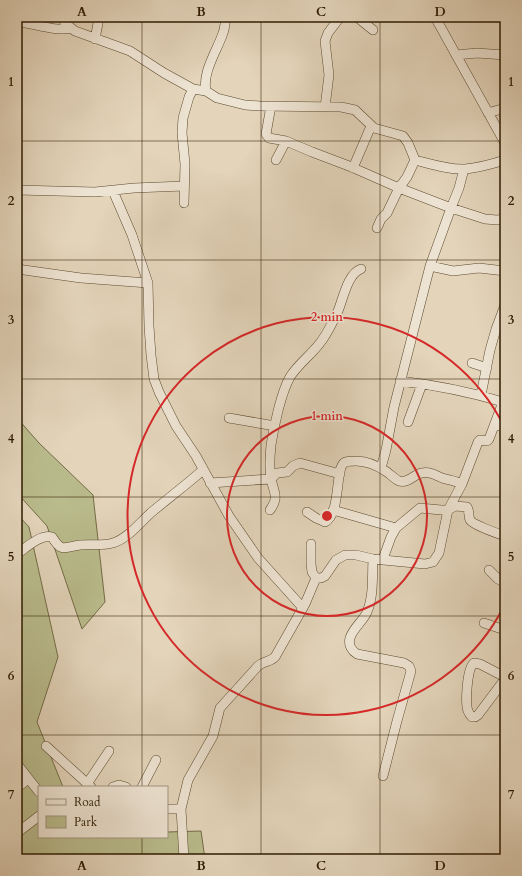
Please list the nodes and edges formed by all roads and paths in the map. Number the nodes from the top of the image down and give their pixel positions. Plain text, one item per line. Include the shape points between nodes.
1 (62, 17) edge
2 (226, 17) edge
3 (340, 17) edge
4 (357, 17) edge
5 (435, 17) edge
6 (99, 18) dead end
7 (17, 22) edge
8 (71, 28) junction
9 (373, 30) dead end
10 (95, 39) junction
11 (456, 54) junction
12 (505, 55) edge
13 (193, 89) junction
14 (206, 91) junction
15 (270, 106) junction
16 (325, 107) junction
17 (505, 108) edge
18 (488, 113) junction
19 (371, 126) junction
20 (286, 141) junction
21 (505, 143) edge
22 (276, 160) dead end
23 (415, 160) junction
24 (505, 160) edge
25 (352, 168) junction
26 (464, 169) junction
27 (184, 186) junction
28 (399, 188) junction
29 (17, 190) edge
30 (113, 191) junction
31 (184, 203) dead end
32 (451, 208) junction
33 (505, 219) edge
34 (377, 228) dead end
35 (430, 266) junction
36 (17, 269) edge
37 (361, 269) dead end
38 (505, 272) edge
39 (148, 283) junction
40 (505, 305) edge
41 (472, 363) dead end
42 (487, 368) junction
43 (400, 381) junction
44 (422, 384) junction
45 (481, 395) junction
46 (504, 402) edge
47 (228, 418) dead end
48 (408, 422) dead end
49 (494, 425) junction
50 (275, 426) junction
51 (505, 427) edge
52 (381, 468) junction
53 (203, 470) junction
54 (340, 474) junction
55 (271, 479) junction
56 (210, 483) junction
57 (462, 484) junction
58 (270, 510) dead end
59 (333, 510) junction
60 (448, 510) junction
61 (307, 512) dead end
62 (396, 528) junction
63 (505, 536) edge
64 (311, 544) dead end
65 (17, 554) edge
66 (373, 559) junction
67 (383, 559) junction
68 (489, 570) dead end
69 (316, 578) junction
70 (505, 583) edge
71 (303, 608) junction
72 (484, 623) dead end
73 (505, 630) edge
74 (505, 678) edge
75 (46, 746) dead end
76 (109, 751) dead end
77 (156, 760) dead end
78 (17, 764) edge
79 (383, 776) dead end
80 (28, 779) junction
81 (89, 786) edge
82 (143, 786) edge
83 (17, 788) edge
84 (38, 791) edge
85 (168, 809) edge
86 (181, 809) junction
87 (38, 817) edge
88 (17, 833) edge
89 (184, 859) edge

1 - 8 street
2 - 14 street via 223,34 207,73
3 - 16 street via 325,41 329,75
4 - 9 street
5 - 11 street
6 - 10 street
7 - 8 street via 53,29
8 - 10 street
10 - 13 street via 130,51
11 - 12 street
11 - 18 street
13 - 14 street
13 - 27 street via 183,118
14 - 15 street via 217,98 245,105
15 - 16 street
15 - 20 street via 266,135 269,138
16 - 19 street via 355,110
17 - 18 street
18 - 21 street
19 - 23 street via 403,136
19 - 25 street
20 - 22 street
20 - 25 street
23 - 26 street
23 - 28 street
24 - 26 street
25 - 28 street
26 - 32 street
27 - 30 street
27 - 31 street
28 - 32 street
28 - 34 street
29 - 30 street
30 - 39 street via 132,234
32 - 33 street via 485,219
32 - 35 street
35 - 38 street via 453,271 478,268
35 - 43 street
36 - 39 street via 81,278
37 - 50 street via 352,276 322,341 290,378
39 - 53 street via 154,379 173,420
40 - 42 street via 496,329
41 - 42 street
42 - 45 street
43 - 44 street
43 - 52 street
44 - 45 street
44 - 48 street
45 - 46 street
46 - 49 street
47 - 50 street
49 - 51 street
49 - 57 street via 488,440 478,442
50 - 55 street via 271,446
52 - 54 street via 366,462 348,461 342,464
52 - 57 street via 403,481 422,472 428,472
53 - 56 street
53 - 65 street via 118,541 62,548 49,537
54 - 55 street via 300,463
54 - 59 street
55 - 56 street
55 - 58 street via 276,499
56 - 71 street via 258,558
57 - 60 street
59 - 61 street via 325,522
59 - 62 street
60 - 62 street via 420,508
60 - 63 street via 455,506 467,507 473,524
60 - 67 street via 440,548 433,562 425,564
62 - 67 street
64 - 69 street via 312,572
66 - 67 street
66 - 69 street via 356,554 345,555 336,560 325,576
66 - 79 street via 370,605 350,638 350,646 357,654 404,663 410,666 411,671
68 - 70 street
69 - 71 street
71 - 86 street via 275,657 258,666 220,708 213,736 188,780
72 - 73 street
74 - 74 street via 480,664 474,663 471,666 467,704 472,717 478,715
75 - 81 street
76 - 81 street
77 - 82 street
78 - 80 street
80 - 83 street
80 - 84 street
85 - 86 street
86 - 89 street
87 - 88 street

